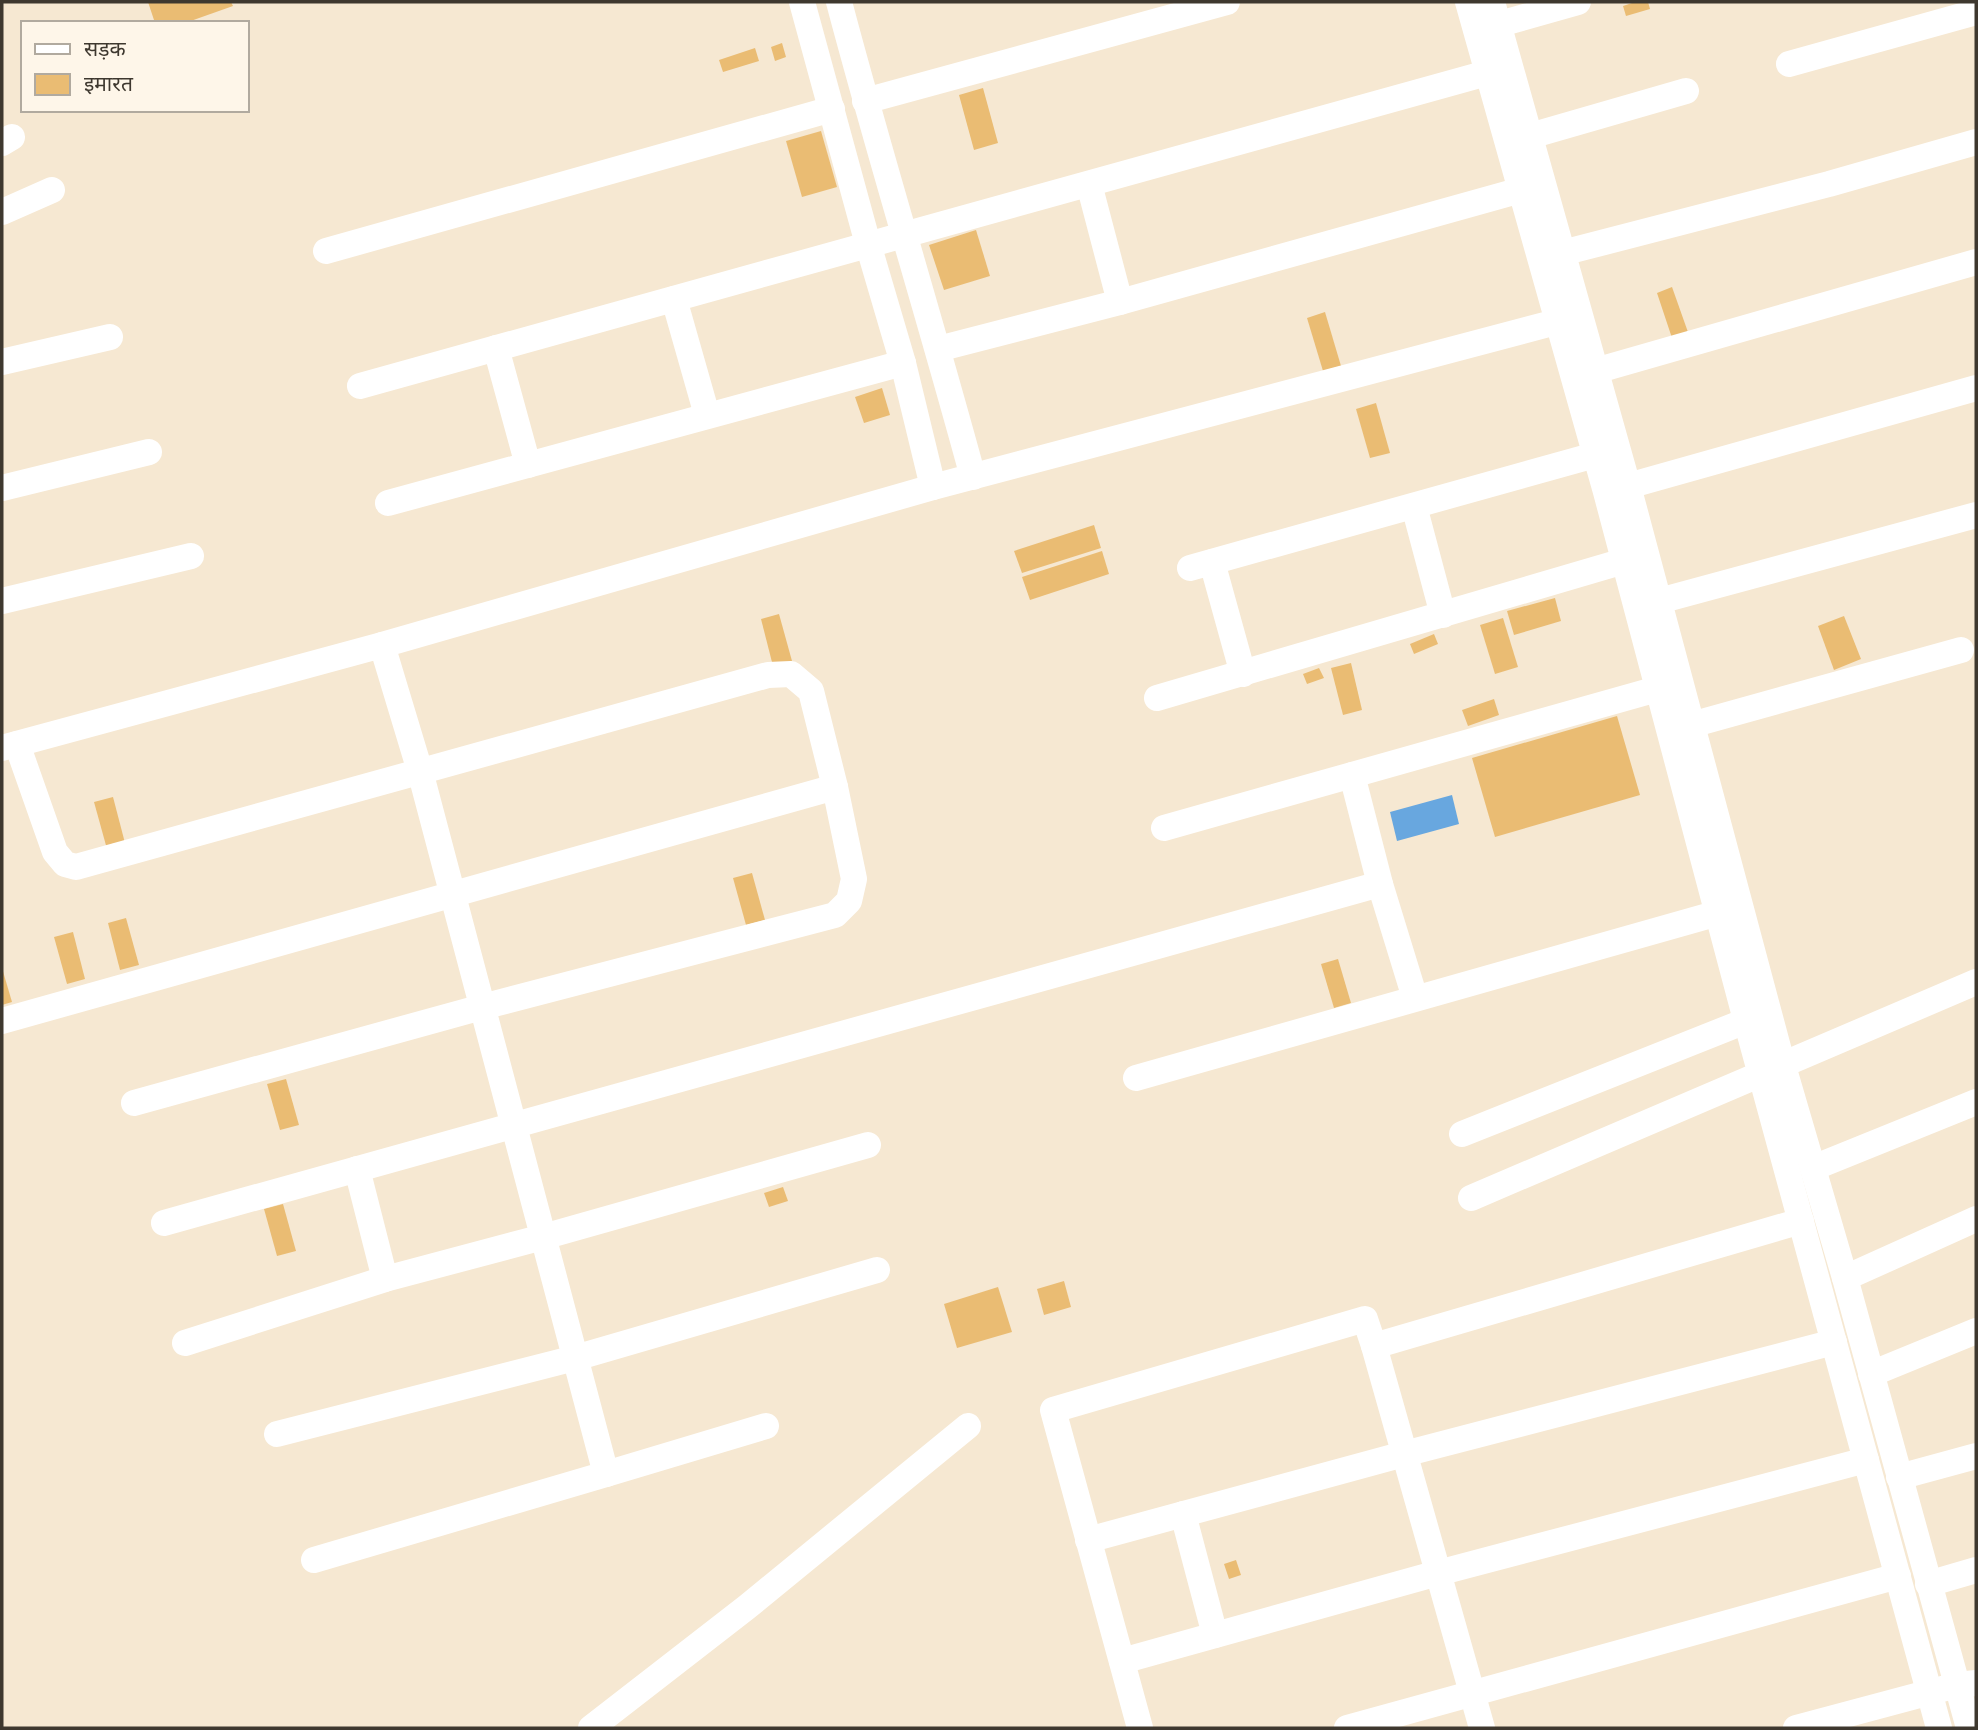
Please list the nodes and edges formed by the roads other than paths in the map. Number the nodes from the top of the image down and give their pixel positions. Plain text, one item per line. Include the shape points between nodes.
1 (802, 2) edge
2 (839, 2) edge
3 (1227, 2) edge
4 (1468, 2) edge
5 (1577, 2) edge
6 (1976, 12) edge
7 (1489, 19) edge
8 (1789, 64) dead end
9 (1499, 70) junction
10 (1686, 91) dead end
11 (866, 101) junction
12 (832, 109) junction
13 (1530, 136) junction
14 (1976, 142) edge
15 (1089, 184) junction
16 (52, 190) dead end
17 (1521, 190) junction
18 (2, 212) edge
19 (903, 236) junction
20 (868, 244) junction
21 (326, 251) dead end
22 (1562, 253) junction
23 (1976, 262) edge
24 (674, 299) junction
25 (1120, 302) junction
26 (1569, 318) junction
27 (110, 337) dead end
28 (496, 348) junction
29 (938, 349) junction
30 (2, 362) edge
31 (903, 363) junction
32 (1595, 371) junction
33 (360, 386) dead end
34 (1976, 388) edge
35 (707, 415) junction
36 (149, 452) dead end
37 (1595, 456) junction
38 (527, 465) junction
39 (973, 477) junction
40 (1628, 486) junction
41 (933, 487) junction
42 (2, 488) edge
43 (388, 503) dead end
44 (1414, 506) junction
45 (1976, 514) edge
46 (191, 556) dead end
47 (1624, 561) junction
48 (2, 601) edge
49 (1659, 601) junction
50 (1443, 615) junction
51 (382, 645) junction
52 (1961, 650) dead end
53 (1243, 674) junction
54 (1669, 686) junction
55 (1157, 698) dead end
56 (1691, 725) junction
57 (9, 746) edge
58 (420, 771) junction
59 (1352, 775) junction
60 (835, 787) junction
61 (1164, 828) dead end
62 (1380, 884) junction
63 (452, 894) junction
64 (1730, 910) junction
65 (1976, 982) edge
66 (1415, 998) junction
67 (482, 1007) junction
68 (1758, 1016) junction
69 (2, 1021) edge
70 (1772, 1070) junction
71 (1136, 1078) dead end
72 (1976, 1102) edge
73 (134, 1103) dead end
74 (514, 1126) junction
75 (1462, 1134) dead end
76 (868, 1145) dead end
77 (1813, 1168) junction
78 (357, 1169) junction
79 (1471, 1198) dead end
80 (1976, 1219) edge
81 (1801, 1221) junction
82 (164, 1223) dead end
83 (543, 1237) junction
84 (877, 1270) dead end
85 (1845, 1278) junction
86 (385, 1279) junction
87 (1976, 1331) edge
88 (185, 1342) dead end
89 (1834, 1342) junction
90 (1374, 1346) junction
91 (575, 1358) junction
92 (1871, 1374) junction
93 (766, 1426) dead end
94 (968, 1426) dead end
95 (277, 1434) dead end
96 (1404, 1454) junction
97 (1976, 1456) edge
98 (1866, 1460) junction
99 (606, 1474) junction
100 (1899, 1477) junction
101 (1183, 1514) junction
102 (1088, 1540) junction
103 (314, 1560) dead end
104 (1976, 1570) edge
105 (1438, 1573) junction
106 (1898, 1576) junction
107 (1928, 1584) junction
108 (1215, 1635) junction
109 (1122, 1661) junction
110 (1967, 1684) edge
111 (1472, 1692) junction
112 (1930, 1693) junction
113 (591, 1728) edge
114 (1140, 1728) edge
115 (1347, 1728) edge
116 (1482, 1728) edge
117 (1796, 1728) edge
118 (1939, 1728) edge
119 (1969, 1728) edge

1 - 12 street
2 - 11 street
3 - 11 street
4 - 7 street
5 - 7 street
6 - 8 street
7 - 9 street
9 - 13 street
9 - 15 street
9 - 17 street
10 - 13 street
11 - 19 street
12 - 20 street
12 - 21 street
13 - 22 street
14 - 22 street
15 - 19 street
15 - 25 street
16 - 18 street
17 - 25 street
17 - 26 street
19 - 20 street
19 - 29 street
20 - 24 street
20 - 31 street
22 - 26 street
23 - 32 street
24 - 28 street
24 - 35 street
25 - 29 street
26 - 32 street
26 - 37 street
26 - 39 street
27 - 30 street
28 - 33 street
28 - 38 street
29 - 39 street
31 - 35 street
31 - 41 street
32 - 40 street
34 - 40 street
35 - 38 street
36 - 42 street
37 - 44 street
37 - 47 street
38 - 43 street
39 - 41 street
40 - 49 street
41 - 51 street
44 - 50 street
44 - 53 street via 1201,565
45 - 49 street
46 - 48 street
47 - 50 street
47 - 54 street
49 - 54 street
50 - 53 street
51 - 57 street
51 - 58 street
52 - 56 street
53 - 55 street
54 - 56 street
54 - 59 street
54 - 64 street
56 - 64 street
57 - 58 street via 55,852 65,864 76,867
58 - 60 street via 768,675 791,674 811,691
58 - 63 street
59 - 61 street
59 - 62 street
60 - 63 street
60 - 67 street via 854,879 849,901 835,915
62 - 66 street
62 - 74 street
63 - 67 street
63 - 69 street
64 - 66 street
64 - 68 street
65 - 70 street
66 - 71 street
67 - 73 street
67 - 74 street
68 - 70 street
68 - 75 street
70 - 77 street
70 - 79 street
70 - 81 street
72 - 77 street
74 - 78 street
74 - 83 street
76 - 83 street
77 - 85 street
78 - 82 street
78 - 86 street
80 - 85 street
81 - 89 street
81 - 90 street
83 - 86 street
83 - 91 street
84 - 91 street
85 - 92 street
86 - 88 street
87 - 92 street
89 - 96 street
89 - 98 street
90 - 96 street
90 - 102 street via 1365,1319 1053,1410
91 - 95 street
91 - 99 street
92 - 100 street
93 - 99 street
94 - 113 street
96 - 101 street
96 - 105 street
97 - 100 street
98 - 105 street
98 - 106 street
99 - 103 street
100 - 107 street
101 - 102 street
101 - 108 street
102 - 109 street
104 - 107 street
105 - 108 street
105 - 111 street
106 - 111 street
106 - 112 street
107 - 110 street
108 - 109 street
109 - 114 street
110 - 112 street
110 - 119 street
111 - 115 street
111 - 116 street
112 - 117 street
112 - 118 street

